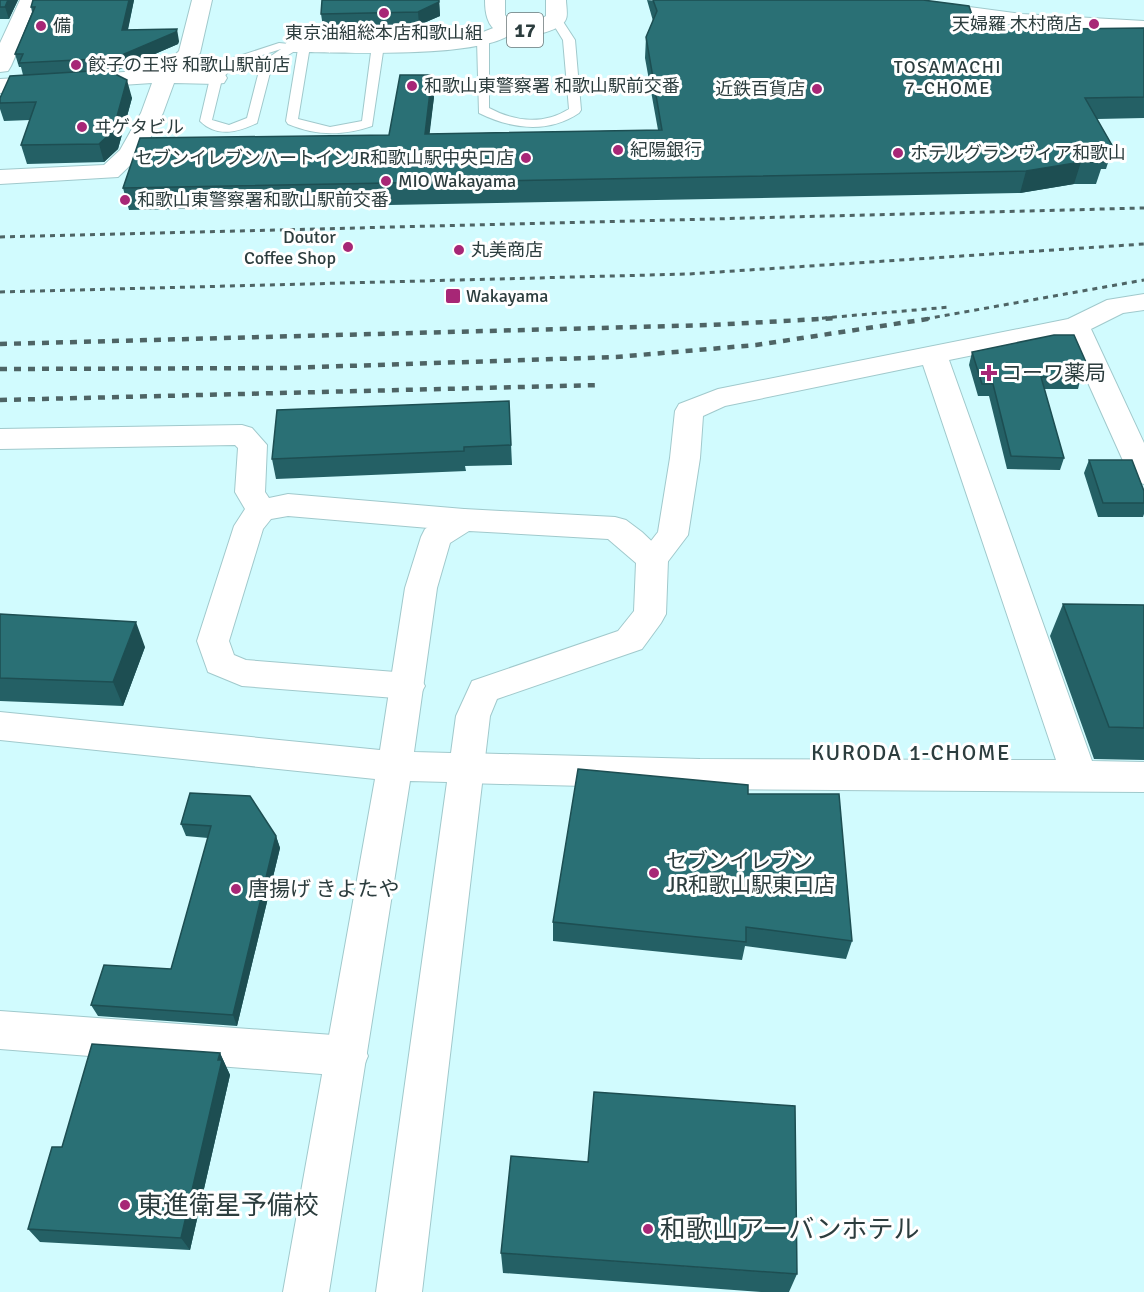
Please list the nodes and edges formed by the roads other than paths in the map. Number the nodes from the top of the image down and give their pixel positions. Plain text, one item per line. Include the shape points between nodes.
1 (30, 0) edge
2 (202, 0) edge
3 (495, 0) edge
4 (872, 0) edge
5 (556, 9) edge
6 (1024, 10) edge
7 (9, 23) edge
8 (1144, 27) edge
9 (506, 29) junction
10 (483, 40) junction
11 (378, 45) junction
12 (299, 46) junction
13 (0, 66) edge
14 (166, 76) junction
15 (216, 78) junction
16 (0, 86) edge
17 (0, 177) edge
18 (1144, 302) edge
19 (1076, 326) junction
20 (933, 354) junction
21 (0, 439) edge
22 (1144, 474) edge
23 (261, 510) junction
24 (464, 520) junction
25 (652, 560) junction
26 (408, 686) junction
27 (0, 726) edge
28 (393, 766) junction
29 (465, 768) junction
30 (1079, 775) junction
31 (1144, 777) edge
32 (0, 1030) edge
33 (347, 1056) junction
34 (306, 1292) edge
35 (399, 1292) edge

1 - 7 street
2 - 14 street via 189,53
3 - 9 street, 17 via 495,16
4 - 6 street
5 - 9 street, 17 via 542,29
5 - 10 lane via 569,40 575,110 566,117 554,122 514,123 483,110
6 - 8 street
7 - 13 street
9 - 10 street
10 - 11 street
11 - 12 street
11 - 12 lane via 368,123 348,131 313,131 292,121
12 - 15 lane via 279,46 231,62
12 - 15 lane via 267,63 253,120 236,129 220,129 206,121
14 - 15 street
14 - 16 street
14 - 17 street via 130,154 110,172
18 - 19 street via 1116,306
19 - 20 street
19 - 22 street
20 - 25 street via 718,398 689,411 673,535
20 - 30 street
21 - 23 street via 242,435 253,445 250,492
23 - 24 street via 288,505
23 - 26 street via 249,526 213,641 220,663 242,674
24 - 25 street via 615,528
24 - 26 street via 435,537 421,588
25 - 29 street via 650,614 630,640 484,690 473,716
26 - 28 street
27 - 28 street
28 - 29 street
28 - 33 street
29 - 30 street via 700,774
29 - 35 street
30 - 31 street
32 - 33 street
33 - 34 street

